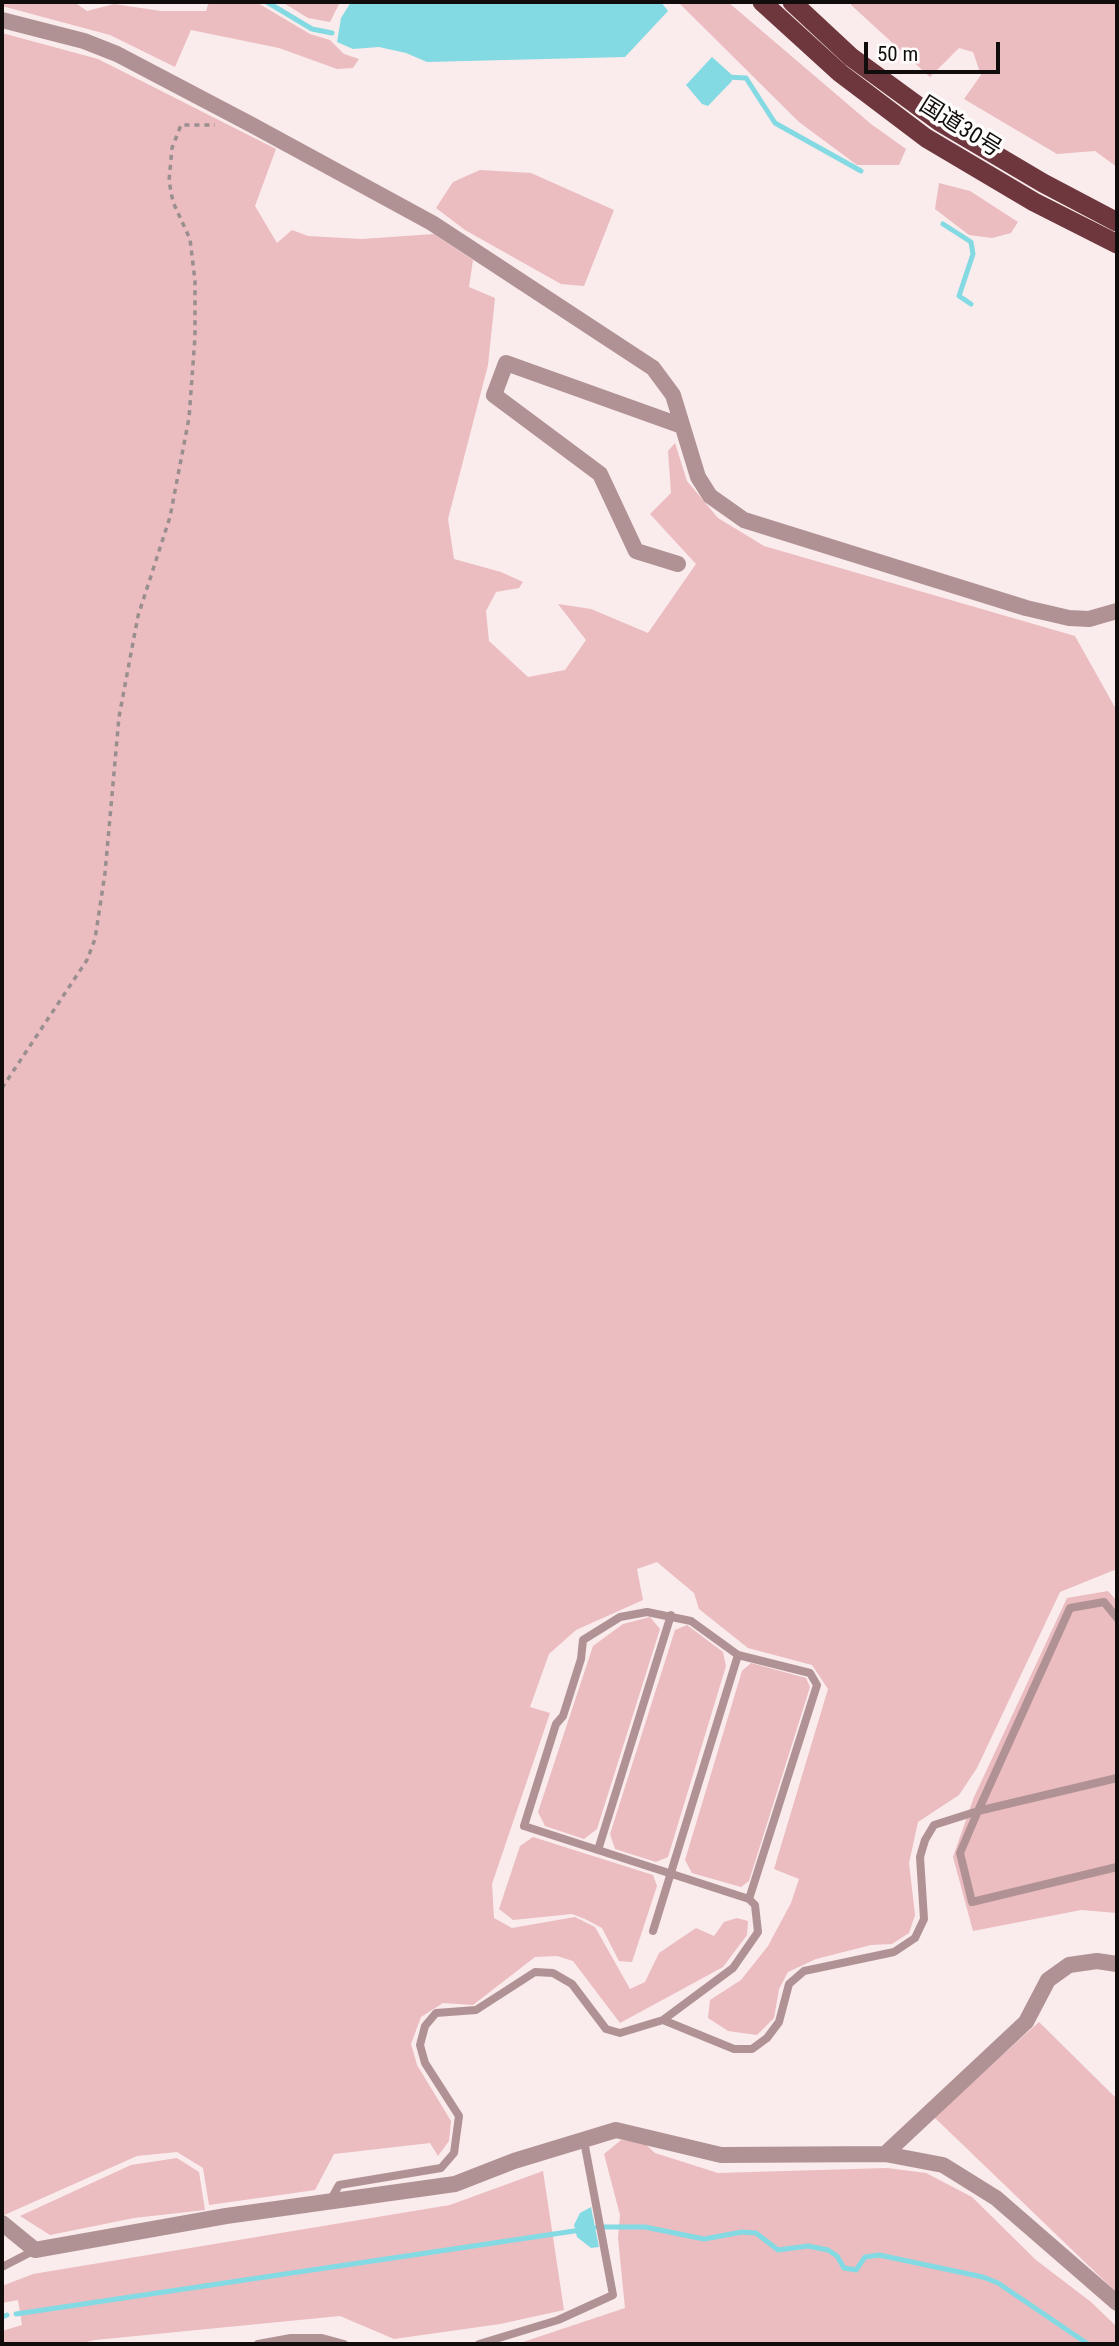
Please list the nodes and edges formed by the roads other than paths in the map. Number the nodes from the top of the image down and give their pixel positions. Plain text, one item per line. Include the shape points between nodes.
1 (762, 2) edge
2 (792, 2) edge
3 (2, 20) edge
4 (1117, 222) edge
5 (1117, 244) edge
6 (682, 426) junction
7 (678, 564) dead end
8 (1117, 611) edge
9 (671, 1615) junction
10 (1117, 1618) edge
11 (738, 1656) junction
12 (1117, 1778) edge
13 (978, 1811) junction
14 (598, 1850) junction
15 (1117, 1867) edge
16 (671, 1874) junction
17 (749, 1899) junction
18 (653, 1931) dead end
19 (1117, 1964) edge
20 (663, 2020) junction
21 (584, 2141) junction
22 (885, 2154) junction
23 (330, 2203) junction
24 (2, 2223) edge
25 (35, 2250) junction
26 (2, 2267) edge
27 (1117, 2303) edge
28 (258, 2344) edge
29 (344, 2344) edge
30 (479, 2344) edge

1 - 5 highway, 国道30号 via 840,73 926,138 1034,202
2 - 4 highway, 国道30号 via 851,57 940,122
3 - 6 street via 117,54 432,223 653,368 673,395
6 - 7 street via 506,363 494,395 600,474 636,551
6 - 8 street via 698,477 710,496 744,520 1026,608 1089,619
9 - 11 lane via 691,1621
9 - 14 lane
9 - 14 lane via 647,1612 620,1617 583,1640 563,1716 556,1724 524,1826
10 - 13 lane via 1104,1602 1070,1608
11 - 16 lane
11 - 17 lane via 810,1674 817,1685
12 - 13 lane
13 - 15 lane via 960,1853 972,1902
13 - 20 lane via 934,1825 925,1840 920,1857 924,1919 915,1938 894,1951 804,1972 789,1984 779,2022 752,2049 734,2049
14 - 16 lane
16 - 17 lane
16 - 18 lane
17 - 20 lane via 759,1919 758,1932 733,1968
19 - 22 street via 1069,1965 1048,1980 1026,2022
20 - 23 lane via 620,2034 606,2029 572,1984 554,1973 535,1972 476,2010 436,2013 425,2026 420,2045 425,2063 459,2116 454,2153 441,2168 339,2185
21 - 22 street via 615,2130 721,2155
21 - 23 street via 455,2184
21 - 30 lane via 613,2295 558,2320
22 - 27 street via 943,2165 970,2179
23 - 25 street via 226,2216
24 - 25 street
25 - 26 lane
28 - 29 lane via 322,2338

